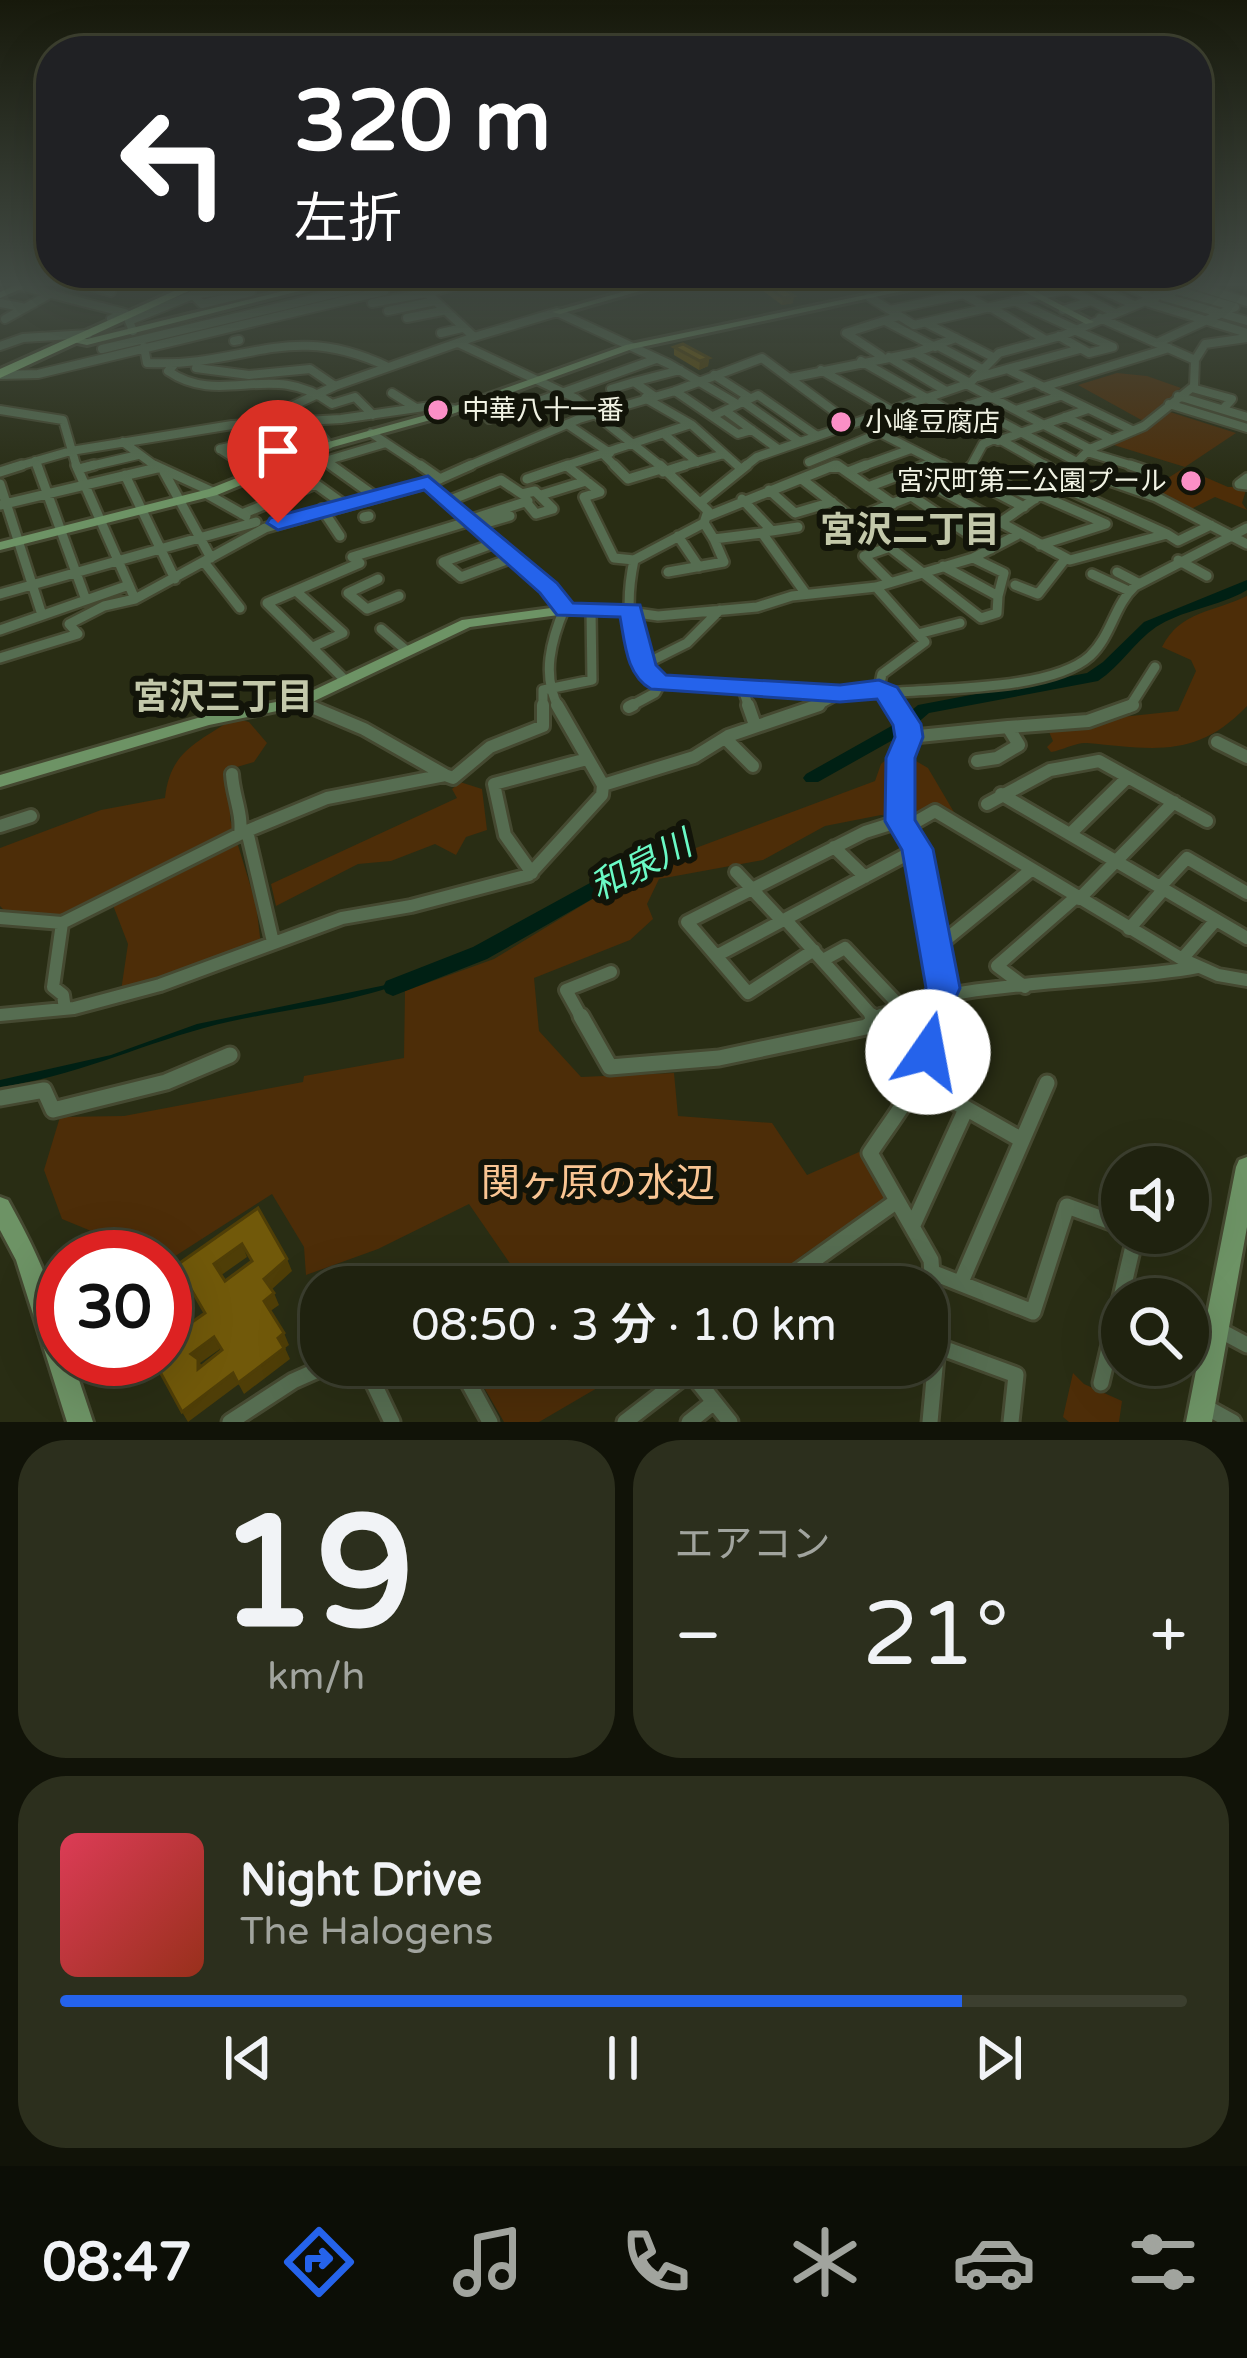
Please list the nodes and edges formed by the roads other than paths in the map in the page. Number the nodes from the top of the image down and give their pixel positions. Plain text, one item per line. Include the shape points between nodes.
1 (56, 349) edge
2 (137, 349) edge
3 (144, 349) edge
4 (265, 349) edge
5 (346, 349) edge
6 (439, 349) edge
7 (471, 349) edge
8 (623, 349) edge
9 (640, 349) edge
10 (873, 349) edge
11 (928, 349) edge
12 (940, 349) edge
13 (978, 349) edge
14 (1016, 349) edge
15 (1079, 349) edge
16 (1080, 349) edge
17 (1104, 349) edge
18 (1164, 349) edge
19 (1172, 349) edge
20 (1203, 349) edge
21 (914, 353) junction
22 (885, 357) junction
23 (993, 357) junction
24 (656, 359) junction
25 (1196, 359) junction
26 (585, 361) junction
27 (861, 361) junction
28 (173, 366) junction
29 (191, 367) junction
30 (388, 367) junction
31 (3, 370) edge
32 (205, 370) junction
33 (680, 370) junction
34 (821, 370) junction
35 (1009, 370) junction
36 (608, 375) junction
37 (714, 375) junction
38 (790, 378) junction
39 (974, 378) junction
40 (533, 380) junction
41 (191, 381) junction
42 (701, 381) junction
43 (634, 382) junction
44 (1038, 385) junction
45 (335, 386) junction
46 (1192, 388) junction
47 (611, 389) dead end
48 (675, 391) junction
49 (946, 391) junction
50 (561, 392) junction
51 (392, 393) dead end
52 (318, 394) junction
53 (1060, 396) junction
54 (1178, 396) junction
55 (650, 397) junction
56 (992, 397) junction
57 (923, 399) junction
58 (743, 401) junction
59 (1169, 404) junction
60 (969, 405) junction
61 (416, 408) junction
62 (454, 409) junction
63 (1088, 409) junction
64 (1223, 409) junction
65 (0, 410) edge
66 (890, 410) junction
67 (1016, 410) junction
68 (728, 412) junction
69 (596, 413) junction
70 (947, 413) junction
71 (373, 416) junction
72 (713, 416) junction
73 (1247, 416) edge
74 (1065, 417) junction
75 (488, 419) dead end
76 (309, 421) junction
77 (260, 422) junction
78 (850, 423) junction
79 (567, 424) junction
80 (688, 424) junction
81 (1043, 424) junction
82 (1247, 428) edge
83 (752, 430) junction
84 (1132, 430) junction
85 (1021, 432) junction
86 (371, 433) junction
87 (664, 434) junction
88 (817, 436) junction
89 (1106, 439) junction
90 (996, 440) junction
91 (123, 442) junction
92 (249, 442) junction
93 (800, 442) junction
94 (386, 443) junction
95 (637, 444) junction
96 (329, 445) junction
97 (782, 448) junction
98 (911, 449) junction
99 (1089, 450) junction
100 (71, 452) junction
101 (310, 453) junction
102 (607, 454) junction
103 (724, 454) junction
104 (138, 455) junction
105 (1114, 460) junction
106 (34, 461) junction
107 (325, 461) junction
108 (697, 462) junction
109 (809, 462) junction
110 (934, 462) junction
111 (285, 465) junction
112 (567, 466) junction
113 (739, 467) junction
114 (970, 468) junction
115 (80, 469) junction
116 (160, 470) junction
117 (662, 471) junction
118 (824, 471) junction
119 (0, 472) edge
120 (848, 472) junction
121 (1067, 473) junction
122 (125, 475) junction
123 (259, 475) junction
124 (959, 475) junction
125 (1099, 476) junction
126 (526, 479) dead end
127 (803, 480) junction
128 (434, 481) junction
129 (586, 482) junction
130 (0, 484) edge
131 (86, 484) junction
132 (315, 484) junction
133 (1127, 485) junction
134 (868, 487) junction
135 (937, 488) junction
136 (769, 490) junction
137 (210, 493) junction
138 (46, 494) junction
139 (373, 495) junction
140 (542, 496) junction
141 (913, 497) junction
142 (1038, 497) junction
143 (1156, 497) junction
144 (742, 500) junction
145 (180, 501) junction
146 (448, 501) junction
147 (832, 502) junction
148 (342, 503) junction
149 (700, 503) junction
150 (893, 504) junction
151 (3, 505) edge
152 (1024, 507) junction
153 (322, 509) junction
154 (142, 511) junction
155 (242, 514) junction
156 (510, 516) dead end
157 (1131, 516) junction
158 (854, 518) junction
159 (706, 520) junction
160 (102, 521) junction
161 (1001, 522) junction
162 (472, 523) junction
163 (260, 525) junction
164 (1211, 525) junction
165 (798, 527) dead end
166 (1247, 528) edge
167 (60, 531) junction
168 (767, 532) junction
169 (1083, 532) junction
170 (1166, 534) junction
171 (1017, 535) junction
172 (340, 536) dead end
173 (678, 536) junction
174 (1234, 538) junction
175 (714, 539) junction
176 (201, 541) junction
177 (19, 542) junction
178 (495, 543) junction
179 (1247, 544) edge
180 (1039, 545) junction
181 (0, 546) edge
182 (890, 548) junction
183 (991, 548) junction
184 (1109, 549) junction
185 (162, 551) junction
186 (512, 558) junction
187 (973, 558) junction
188 (1066, 558) junction
189 (207, 560) junction
190 (634, 560) junction
191 (1178, 560) junction
192 (120, 562) junction
193 (943, 566) junction
194 (698, 567) junction
195 (668, 572) dead end
196 (921, 572) junction
197 (1118, 572) dead end
198 (76, 574) junction
199 (1092, 574) dead end
200 (1207, 576) dead end
201 (378, 578) dead end
202 (175, 579) junction
203 (890, 582) junction
204 (33, 585) junction
205 (129, 585) junction
206 (1015, 585) dead end
207 (875, 586) junction
208 (1133, 587) junction
209 (296, 591) junction
210 (0, 594) edge
211 (806, 594) junction
212 (399, 596) dead end
213 (998, 596) junction
214 (135, 599) junction
215 (86, 600) junction
216 (240, 608) dead end
217 (566, 610) junction
218 (591, 610) junction
219 (720, 610) junction
220 (631, 611) junction
221 (43, 615) junction
222 (960, 623) dead end
223 (0, 630) edge
224 (381, 630) dead end
225 (918, 634) junction
226 (313, 646) junction
227 (407, 651) junction
228 (0, 658) edge
229 (643, 665) junction
230 (1155, 667) dead end
231 (346, 681) junction
232 (660, 683) junction
233 (742, 686) junction
234 (548, 688) junction
235 (883, 691) junction
236 (840, 693) junction
237 (301, 702) junction
238 (629, 707) dead end
239 (905, 724) junction
240 (755, 725) junction
241 (1008, 727) junction
242 (725, 738) junction
243 (1216, 742) dead end
244 (1247, 758) edge
245 (587, 759) junction
246 (977, 761) dead end
247 (753, 766) dead end
248 (232, 774) dead end
249 (445, 775) junction
250 (1128, 778) junction
251 (0, 781) edge
252 (603, 785) junction
253 (1001, 794) junction
254 (1174, 802) junction
255 (987, 803) dead end
256 (31, 816) dead end
257 (1207, 821) dead end
258 (903, 824) junction
259 (0, 826) edge
260 (243, 833) junction
261 (1070, 834) junction
262 (834, 847) junction
263 (917, 849) junction
264 (1116, 861) junction
265 (1031, 870) junction
266 (736, 872) dead end
267 (532, 873) junction
268 (865, 877) junction
269 (751, 888) junction
270 (1162, 888) junction
271 (1247, 893) edge
272 (1078, 898) junction
273 (0, 918) edge
274 (783, 920) junction
275 (1216, 920) junction
276 (62, 922) junction
277 (1130, 929) junction
278 (1247, 938) edge
279 (273, 942) junction
280 (938, 947) junction
281 (818, 955) junction
282 (716, 956) junction
283 (1182, 959) junction
284 (1198, 967) junction
285 (611, 972) dead end
286 (1247, 980) edge
287 (1025, 987) junction
288 (940, 996) junction
289 (898, 1004) junction
290 (64, 1010) junction
291 (0, 1016) edge
292 (876, 1021) junction
293 (230, 1055) dead end
294 (918, 1081) junction
295 (1047, 1083) dead end
296 (0, 1098) edge
297 (966, 1108) junction
298 (1020, 1139) junction
299 (1247, 1167) edge
300 (897, 1201) junction
301 (0, 1208) edge
302 (1101, 1218) edge
303 (913, 1225) junction
304 (1237, 1264) edge
305 (806, 1266) edge
306 (931, 1266) edge
307 (948, 1278) edge
308 (961, 1282) junction
309 (1216, 1329) junction
310 (1247, 1345) edge
311 (948, 1350) edge
312 (300, 1378) edge
313 (375, 1386) edge
314 (470, 1386) edge
315 (673, 1386) edge
316 (705, 1386) edge
317 (933, 1386) edge
318 (714, 1402) junction
319 (1201, 1414) edge
320 (80, 1422) edge
321 (230, 1422) edge
322 (392, 1422) edge
323 (490, 1422) edge
324 (625, 1422) edge
325 (689, 1422) edge
326 (730, 1422) edge
327 (930, 1422) edge
328 (1011, 1422) edge
329 (1233, 1422) edge

1 - 31 main road
2 - 31 street via 78,368
3 - 28 street via 147,363
4 - 29 street
5 - 30 street
6 - 30 street
7 - 40 street
8 - 26 street
9 - 24 street
10 - 22 street
11 - 21 street
12 - 39 street
13 - 23 street
14 - 23 street
15 - 35 street
16 - 17 street
18 - 44 street
19 - 25 street
20 - 25 street
21 - 22 street
21 - 39 street
22 - 27 street
22 - 49 street
23 - 39 street
24 - 33 street
24 - 36 street
25 - 46 street
26 - 36 street
26 - 40 street
27 - 34 street
27 - 57 street
28 - 29 street
28 - 41 street via 170,375
29 - 32 street
30 - 45 street
32 - 41 street
32 - 45 street via 310,369
33 - 42 street
33 - 43 street
34 - 38 street
34 - 66 street
35 - 39 street
35 - 44 street
36 - 50 street
37 - 38 street via 762,358
37 - 42 street
37 - 58 street
38 - 78 street
39 - 49 street
39 - 56 street
40 - 50 street
40 - 62 street
41 - 52 street via 293,382
42 - 48 street
42 - 58 street
43 - 47 street
43 - 55 street
44 - 53 street
44 - 56 street
45 - 52 street
46 - 54 street
46 - 64 street via 1232,400
48 - 55 street
48 - 72 street
49 - 57 street
50 - 69 street
50 - 75 street
51 - 61 street
52 - 71 street via 332,404 355,398
52 - 77 street
53 - 63 street
53 - 67 street
54 - 59 street
54 - 64 street
55 - 69 street
55 - 80 street
56 - 60 street
56 - 67 street
57 - 66 street
57 - 70 street
58 - 68 street
58 - 88 street via 758,395
58 - 93 street
59 - 82 street
59 - 84 street
60 - 70 street
60 - 85 street
61 - 62 street
61 - 71 street
62 - 86 street
63 - 74 street
63 - 84 street
64 - 73 street
65 - 100 street via 63,420
66 - 78 street
67 - 81 street
68 - 72 street
68 - 83 street
69 - 79 street
69 - 95 street
70 - 90 street
71 - 76 street
72 - 83 street via 738,434
74 - 81 street
74 - 89 street
76 - 77 street
76 - 96 street
77 - 91 street
78 - 88 street
79 - 102 street
79 - 128 street
80 - 87 street
80 - 103 street
81 - 85 street
81 - 99 street
83 - 97 street
84 - 89 street
85 - 90 street
85 - 121 street
86 - 94 street
86 - 96 street
87 - 95 street
87 - 108 street
88 - 93 street
89 - 99 street
90 - 114 street via 980,448
90 - 121 street
91 - 100 street
91 - 104 street
92 - 101 street via 277,436
92 - 111 street
92 - 123 street via 220,449
93 - 97 street
94 - 107 street
94 - 128 street
95 - 102 street
95 - 117 street
96 - 101 street
97 - 109 street
97 - 113 street
98 - 109 street via 880,433
98 - 110 street
98 - 120 street
99 - 105 street
99 - 121 street
100 - 106 street
100 - 115 street
101 - 107 street
101 - 111 street
102 - 112 street
102 - 117 street via 628,478
103 - 108 street
103 - 113 street
104 - 115 street
104 - 116 street
105 - 125 street
105 - 133 street via 1148,471
106 - 119 street
106 - 138 street
107 - 139 street
108 - 117 street
109 - 118 street
110 - 124 street
110 - 134 street
111 - 123 street
111 - 132 street
112 - 126 street
112 - 129 street
113 - 149 street
114 - 124 street
114 - 142 street
115 - 131 street
116 - 122 street
116 - 137 street
116 - 145 street
117 - 149 street
118 - 120 street via 836,465
118 - 127 street
120 - 134 street
121 - 125 street
121 - 142 street
121 - 157 street
122 - 131 street
122 - 154 street
123 - 137 street
124 - 135 street
124 - 152 street
125 - 133 street
127 - 136 street
127 - 147 street
128 - 139 street
128 - 146 street
129 - 140 street
129 - 190 street via 600,492 584,497 614,558
130 - 151 street
131 - 138 street
131 - 160 street
132 - 148 street
132 - 155 street
133 - 143 street
134 - 150 street
135 - 141 street
135 - 161 street
136 - 144 street
136 - 147 street via 795,512
137 - 145 street
137 - 155 street
138 - 151 street
138 - 167 street
139 - 148 street
140 - 146 street via 501,480
140 - 162 street
141 - 150 street
141 - 183 street
142 - 152 street
142 - 169 street via 1106,524
143 - 157 street
143 - 164 street
144 - 159 street
144 - 168 street
145 - 154 street
145 - 176 street
146 - 162 street
147 - 158 street
148 - 153 street
149 - 159 street
150 - 158 street
151 - 177 street
152 - 161 street
153 - 163 street
153 - 172 street
154 - 160 street
154 - 185 street
155 - 163 street
156 - 162 street
157 - 170 street
158 - 182 street
159 - 173 street
159 - 175 street
160 - 167 street
160 - 192 street
161 - 171 street
162 - 178 street
162 - 209 street via 356,560
163 - 176 street
163 - 189 street
164 - 170 street via 1178,541
164 - 174 street
165 - 168 street
166 - 174 street
167 - 177 street
167 - 198 street
168 - 175 street
168 - 211 street
169 - 180 street
169 - 184 street
170 - 184 street
171 - 180 street
171 - 183 street
173 - 190 street
173 - 194 street
174 - 179 street
174 - 191 street
175 - 194 street via 724,562
176 - 185 street
176 - 189 street
177 - 181 street
177 - 204 street
178 - 186 street
178 - 186 street via 443,562 460,578
180 - 188 street
182 - 196 street
182 - 203 street via 864,556
183 - 187 street
184 - 188 street
185 - 192 street
185 - 202 street
186 - 217 street
187 - 193 street
187 - 213 street via 1004,573
188 - 206 street via 1037,594
189 - 202 street
189 - 216 street
190 - 220 street
191 - 200 street
191 - 208 street
192 - 198 street
192 - 205 street
193 - 196 street
193 - 213 street
194 - 195 street
196 - 203 street
196 - 213 street via 981,618 997,613
197 - 208 street
198 - 204 street
198 - 215 street
199 - 208 street
201 - 212 street via 348,593 367,609
202 - 214 street
203 - 207 street
204 - 210 street
204 - 221 street
205 - 214 street
205 - 215 street
207 - 211 street
207 - 225 street
208 - 235 street via 1121,599 1122,614 1075,667
209 - 226 street via 268,606
209 - 226 street via 343,633
211 - 219 street
214 - 228 street via 74,620 78,634
215 - 221 street
217 - 218 street
217 - 227 street via 467,623
217 - 234 street via 554,635
218 - 220 street
218 - 234 street via 592,680
219 - 220 street
219 - 229 street via 687,643
220 - 229 street
221 - 223 street
222 - 225 street
224 - 227 street
225 - 235 street via 925,642 883,674
226 - 231 street
227 - 231 street
229 - 232 street
230 - 241 street via 1136,701 1120,711
231 - 237 street
232 - 233 street
232 - 238 street
233 - 236 street
233 - 240 street
234 - 245 street
234 - 249 street via 544,726 490,747 453,778
235 - 236 street
235 - 239 street
236 - 240 street
237 - 249 street
237 - 251 street via 208,720
239 - 241 street
239 - 258 street
240 - 242 street
241 - 246 street via 1018,745
242 - 247 street
242 - 252 street via 694,757
243 - 244 street
245 - 252 street
245 - 267 street via 494,784 505,836
248 - 260 street
249 - 260 street via 327,798
250 - 253 street via 1099,761 1050,770
250 - 254 street
250 - 261 street
252 - 267 street
253 - 255 street
253 - 261 street
254 - 257 street
254 - 264 street
256 - 259 street
258 - 262 street
258 - 263 street
258 - 265 street via 935,811
260 - 276 street
260 - 279 street
261 - 264 street
262 - 268 street
262 - 269 street
263 - 268 street
263 - 280 street
264 - 270 street
264 - 272 street
265 - 272 street
265 - 280 street
266 - 269 street
267 - 279 street
268 - 274 street
269 - 274 street
269 - 282 street via 687,922
270 - 271 street via 1187,858
270 - 275 street
270 - 277 street
272 - 277 street
272 - 287 street via 998,966
273 - 276 street
274 - 281 street
274 - 282 street
275 - 278 street
275 - 283 street
276 - 290 street via 52,987 63,995
277 - 283 street
279 - 290 street via 160,986
280 - 288 street
281 - 282 street via 748,993
281 - 289 street via 844,947
281 - 292 street
283 - 284 street
284 - 286 street
284 - 287 street
285 - 292 street via 566,990 610,1067 719,1058
287 - 288 street
288 - 289 street
288 - 294 street
289 - 292 street
290 - 291 street
293 - 296 street via 151,1088 53,1110 44,1090
294 - 297 street
294 - 300 street via 870,1153
295 - 298 street
297 - 298 street
297 - 303 street
298 - 308 street
299 - 304 street
300 - 303 street
300 - 305 street
301 - 320 street via 28,1262
302 - 308 street via 1067,1206 1033,1312
303 - 306 street
304 - 309 street
307 - 308 street
309 - 310 street
309 - 319 street
311 - 328 street via 1016,1375
312 - 321 street
313 - 322 street
314 - 323 street
315 - 324 street
316 - 318 street
317 - 327 street
318 - 325 street
318 - 326 street
319 - 329 street

